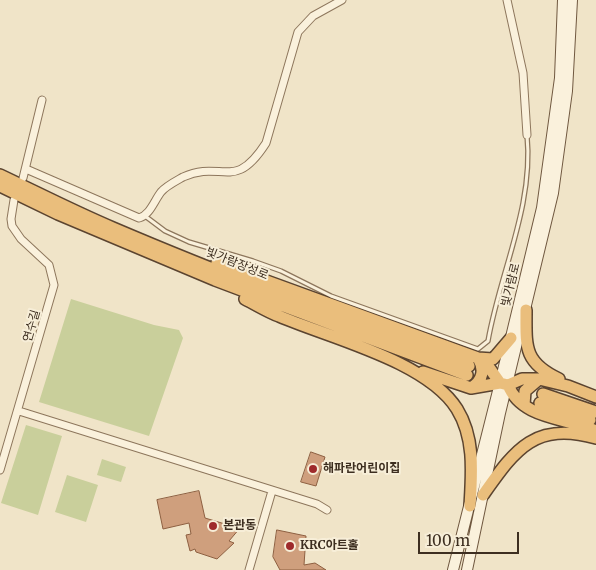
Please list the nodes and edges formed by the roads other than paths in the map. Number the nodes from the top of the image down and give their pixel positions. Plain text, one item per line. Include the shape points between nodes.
1 (342, 0) edge
2 (507, 0) edge
3 (563, 0) edge
4 (572, 0) edge
5 (42, 100) dead end
6 (527, 135) joint
7 (26, 169) junction
8 (0, 175) edge
9 (23, 178) dead end
10 (0, 186) edge
11 (14, 200) dead end
12 (145, 216) junction
13 (104, 233) junction
14 (526, 310) junction
15 (511, 338) junction
16 (393, 361) junction
17 (471, 366) junction
18 (539, 379) junction
19 (504, 384) junction
20 (568, 386) junction
21 (471, 388) junction
22 (596, 396) edge
23 (524, 406) junction
24 (19, 411) junction
25 (596, 412) edge
26 (596, 422) edge
27 (596, 431) edge
28 (596, 438) edge
29 (0, 470) edge
30 (272, 491) junction
31 (483, 496) junction
32 (470, 506) junction
33 (328, 510) dead end
34 (249, 570) edge
35 (453, 570) edge
36 (467, 570) edge

1 - 12 street via 313,16 298,32 266,143 258,156 237,172 196,173 184,177 161,192
2 - 6 street via 523,73
3 - 15 main road, 빛가람로 via 560,78 547,177
4 - 14 main road, 빛가람로 via 562,140 546,232
5 - 7 street
6 - 12 lane via 530,161 519,229 497,296 488,341 478,348 331,296 281,271 189,242 165,231
7 - 9 street
7 - 12 street via 132,216
8 - 17 highway via 87,216 121,224
10 - 13 highway, 빛가람장성로
11 - 24 street, 연수길 via 12,226 49,265 54,285
13 - 16 highway via 113,242 140,255 230,292 278,316
13 - 17 highway, 빛가람장성로 via 273,303
14 - 19 main road, 빛가람로
14 - 20 highway via 526,348 543,371 563,380
15 - 17 highway via 493,359
15 - 19 main road, 빛가람로
16 - 21 highway
16 - 32 highway via 443,391 458,410 473,463
17 - 19 highway via 488,366
17 - 21 highway via 482,364 479,382
18 - 19 highway
18 - 20 highway
18 - 23 highway via 525,390
19 - 21 highway
19 - 23 highway
19 - 31 main road, 빛가람로
19 - 32 main road, 빛가람로
20 - 22 highway
23 - 27 highway
24 - 29 street, 연수길
24 - 30 street
25 - 26 highway via 542,398
28 - 31 highway via 572,432 542,436 516,452
30 - 33 street
30 - 34 street
31 - 36 main road, 빛가람로
32 - 35 main road, 빛가람로

